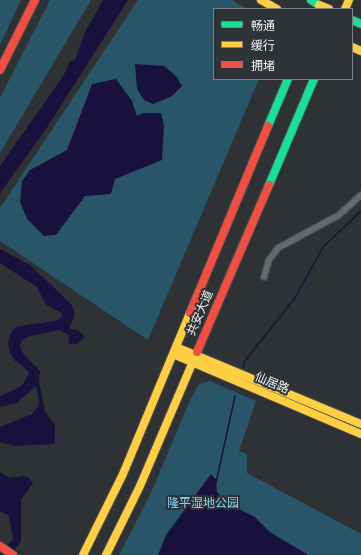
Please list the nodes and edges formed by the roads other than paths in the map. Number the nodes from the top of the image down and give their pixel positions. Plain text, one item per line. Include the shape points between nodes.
1 (35, 0) edge
2 (261, 0) edge
3 (311, 0) edge
4 (319, 4) edge
5 (275, 8) edge
6 (0, 70) edge
7 (288, 80) edge
8 (314, 80) edge
9 (361, 195) edge
10 (264, 277) dead end
11 (174, 350) junction
12 (194, 358) junction
13 (361, 424) edge
14 (361, 434) edge
15 (0, 546) edge
16 (13, 555) edge
17 (83, 555) edge
18 (106, 555) edge

1 - 6 main road
2 - 5 main road
3 - 4 main road
7 - 11 main road, 共安大道
8 - 12 main road, 共安大道
9 - 10 street via 339,215 278,248 269,260
11 - 12 main road, 仙居路
11 - 17 main road, 共安大道 via 123,474
12 - 13 main road, 仙居路
12 - 14 main road, 仙居路
12 - 18 main road, 共安大道 via 140,486
15 - 16 main road

